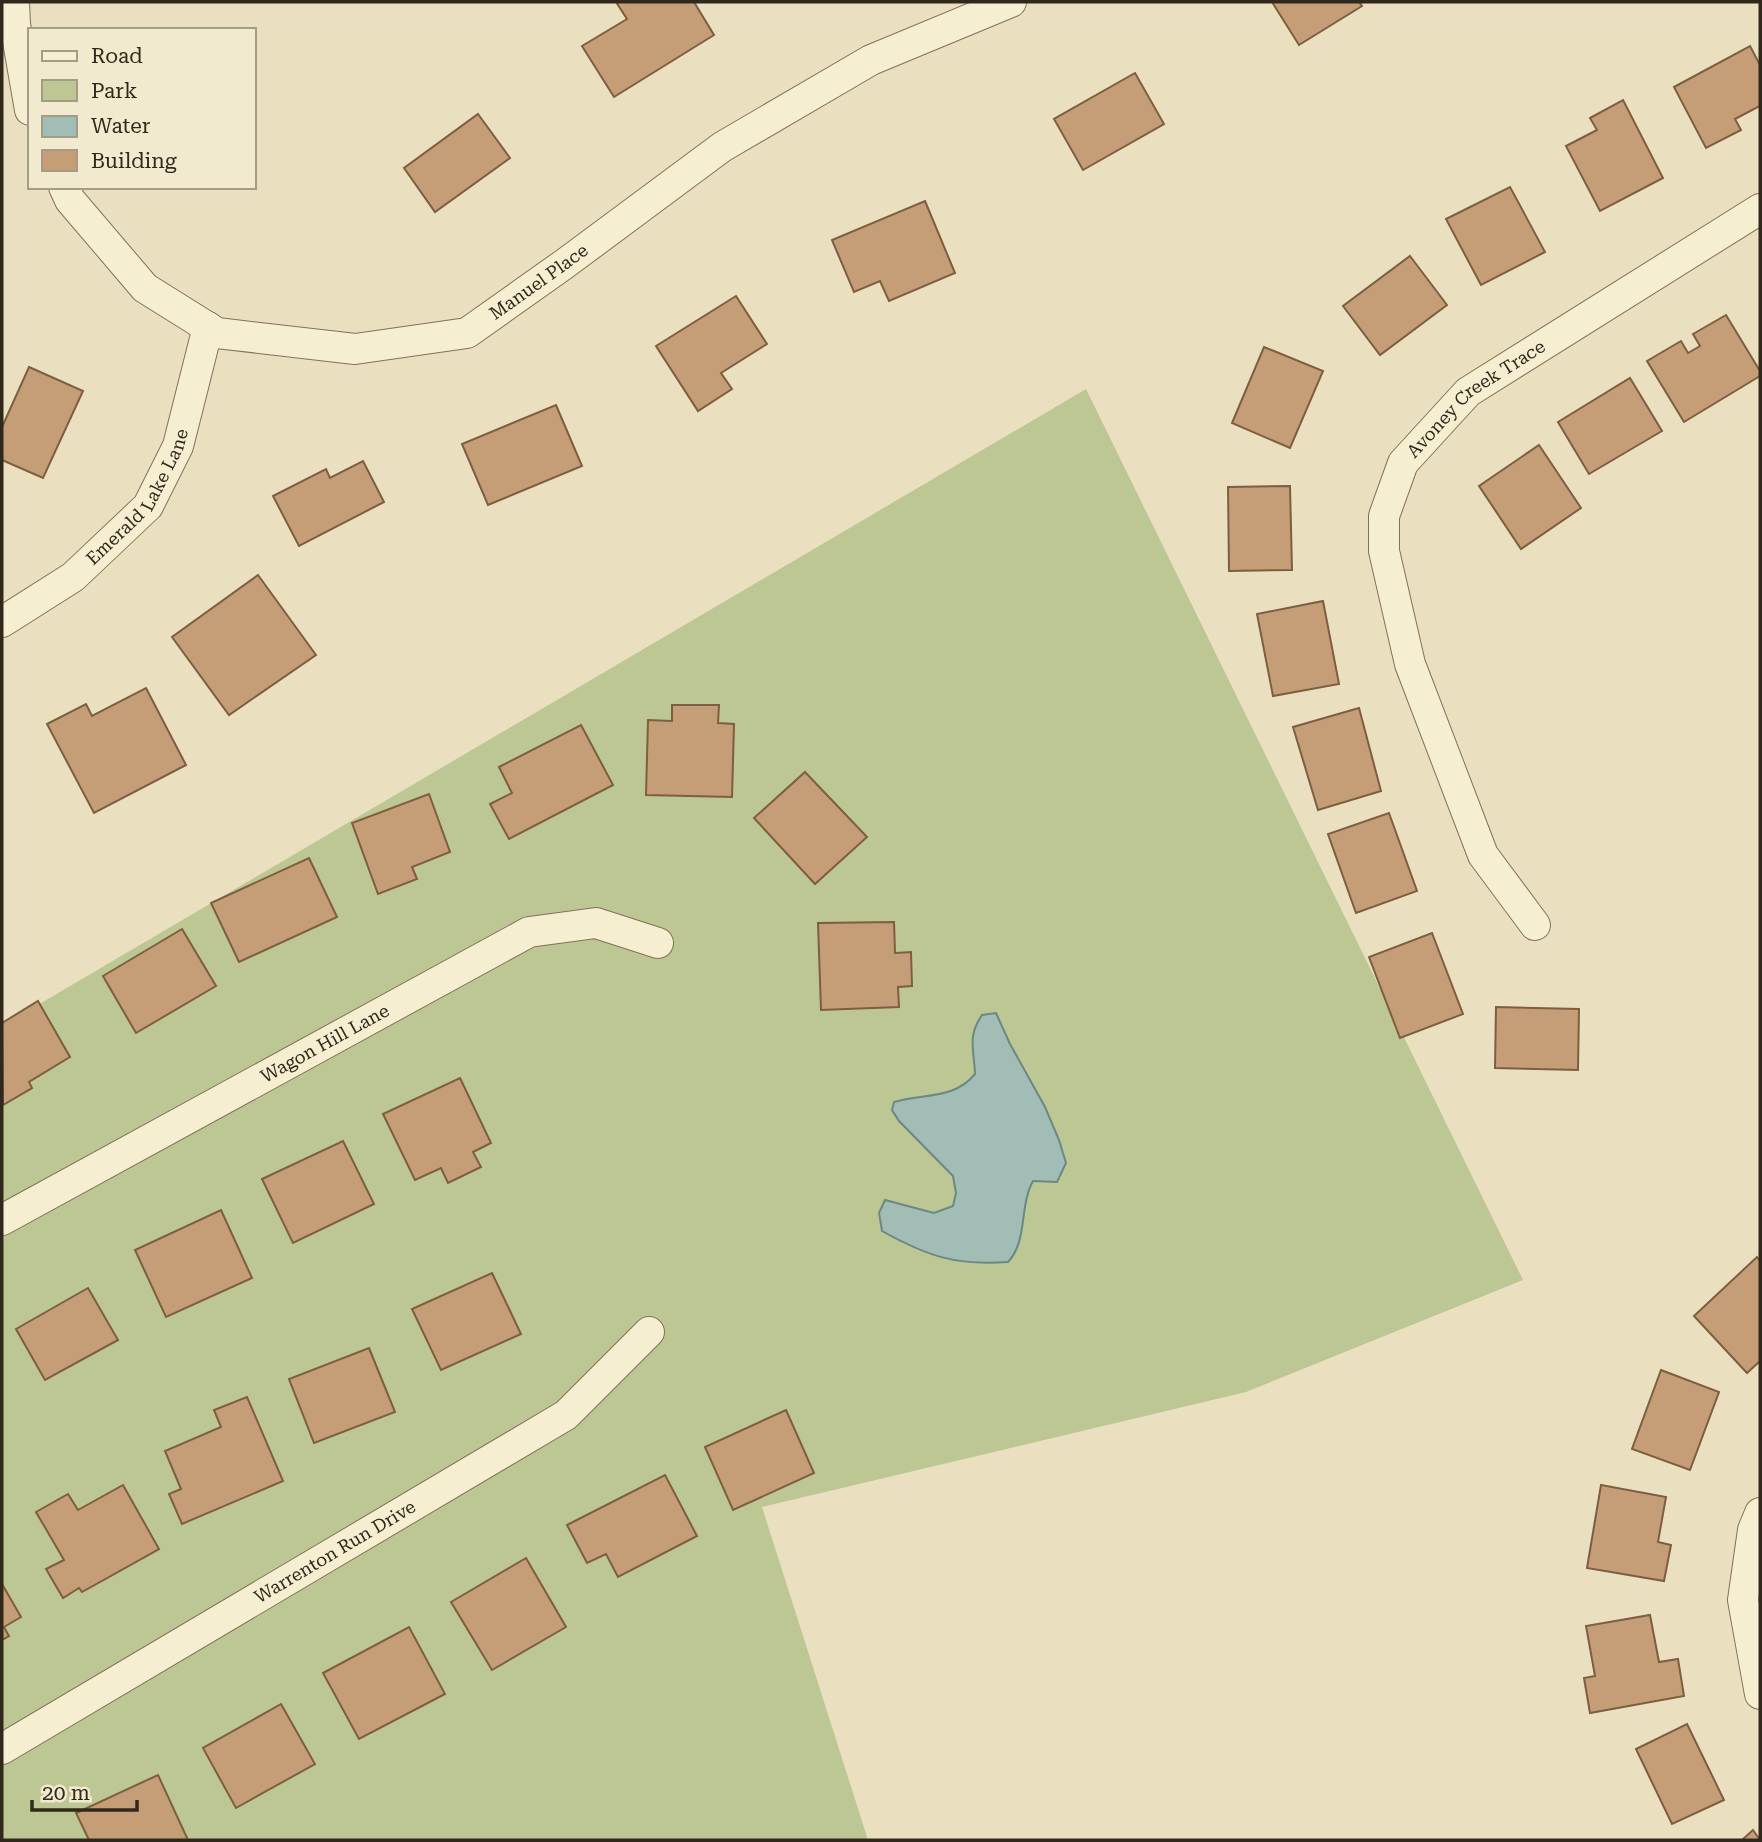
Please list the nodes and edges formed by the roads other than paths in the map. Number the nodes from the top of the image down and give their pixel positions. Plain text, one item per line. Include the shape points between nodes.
1 (14, 2) edge
2 (1011, 2) edge
3 (28, 99) edge
4 (65, 189) edge
5 (1760, 209) edge
6 (208, 327) junction
7 (2, 622) edge
8 (1535, 925) dead end
9 (658, 943) dead end
10 (2, 1220) edge
11 (649, 1332) dead end
12 (1760, 1513) edge
13 (1760, 1694) edge
14 (2, 1749) edge

1 - 3 street
2 - 6 street, Manuel Place via 871,60 722,147 467,333 355,349 217,333
4 - 6 street, Manuel Place via 145,288
5 - 8 street, Avoney Creek Trace via 1468,392 1403,463 1384,516 1384,551 1410,664 1483,855
6 - 7 street, Emerald Lake Lane via 178,446 148,506 73,577
9 - 10 street, Wagon Hill Lane via 596,923 529,932
11 - 14 street, Warrenton Run Drive via 566,1415
12 - 13 street via 1753,1530 1743,1600

